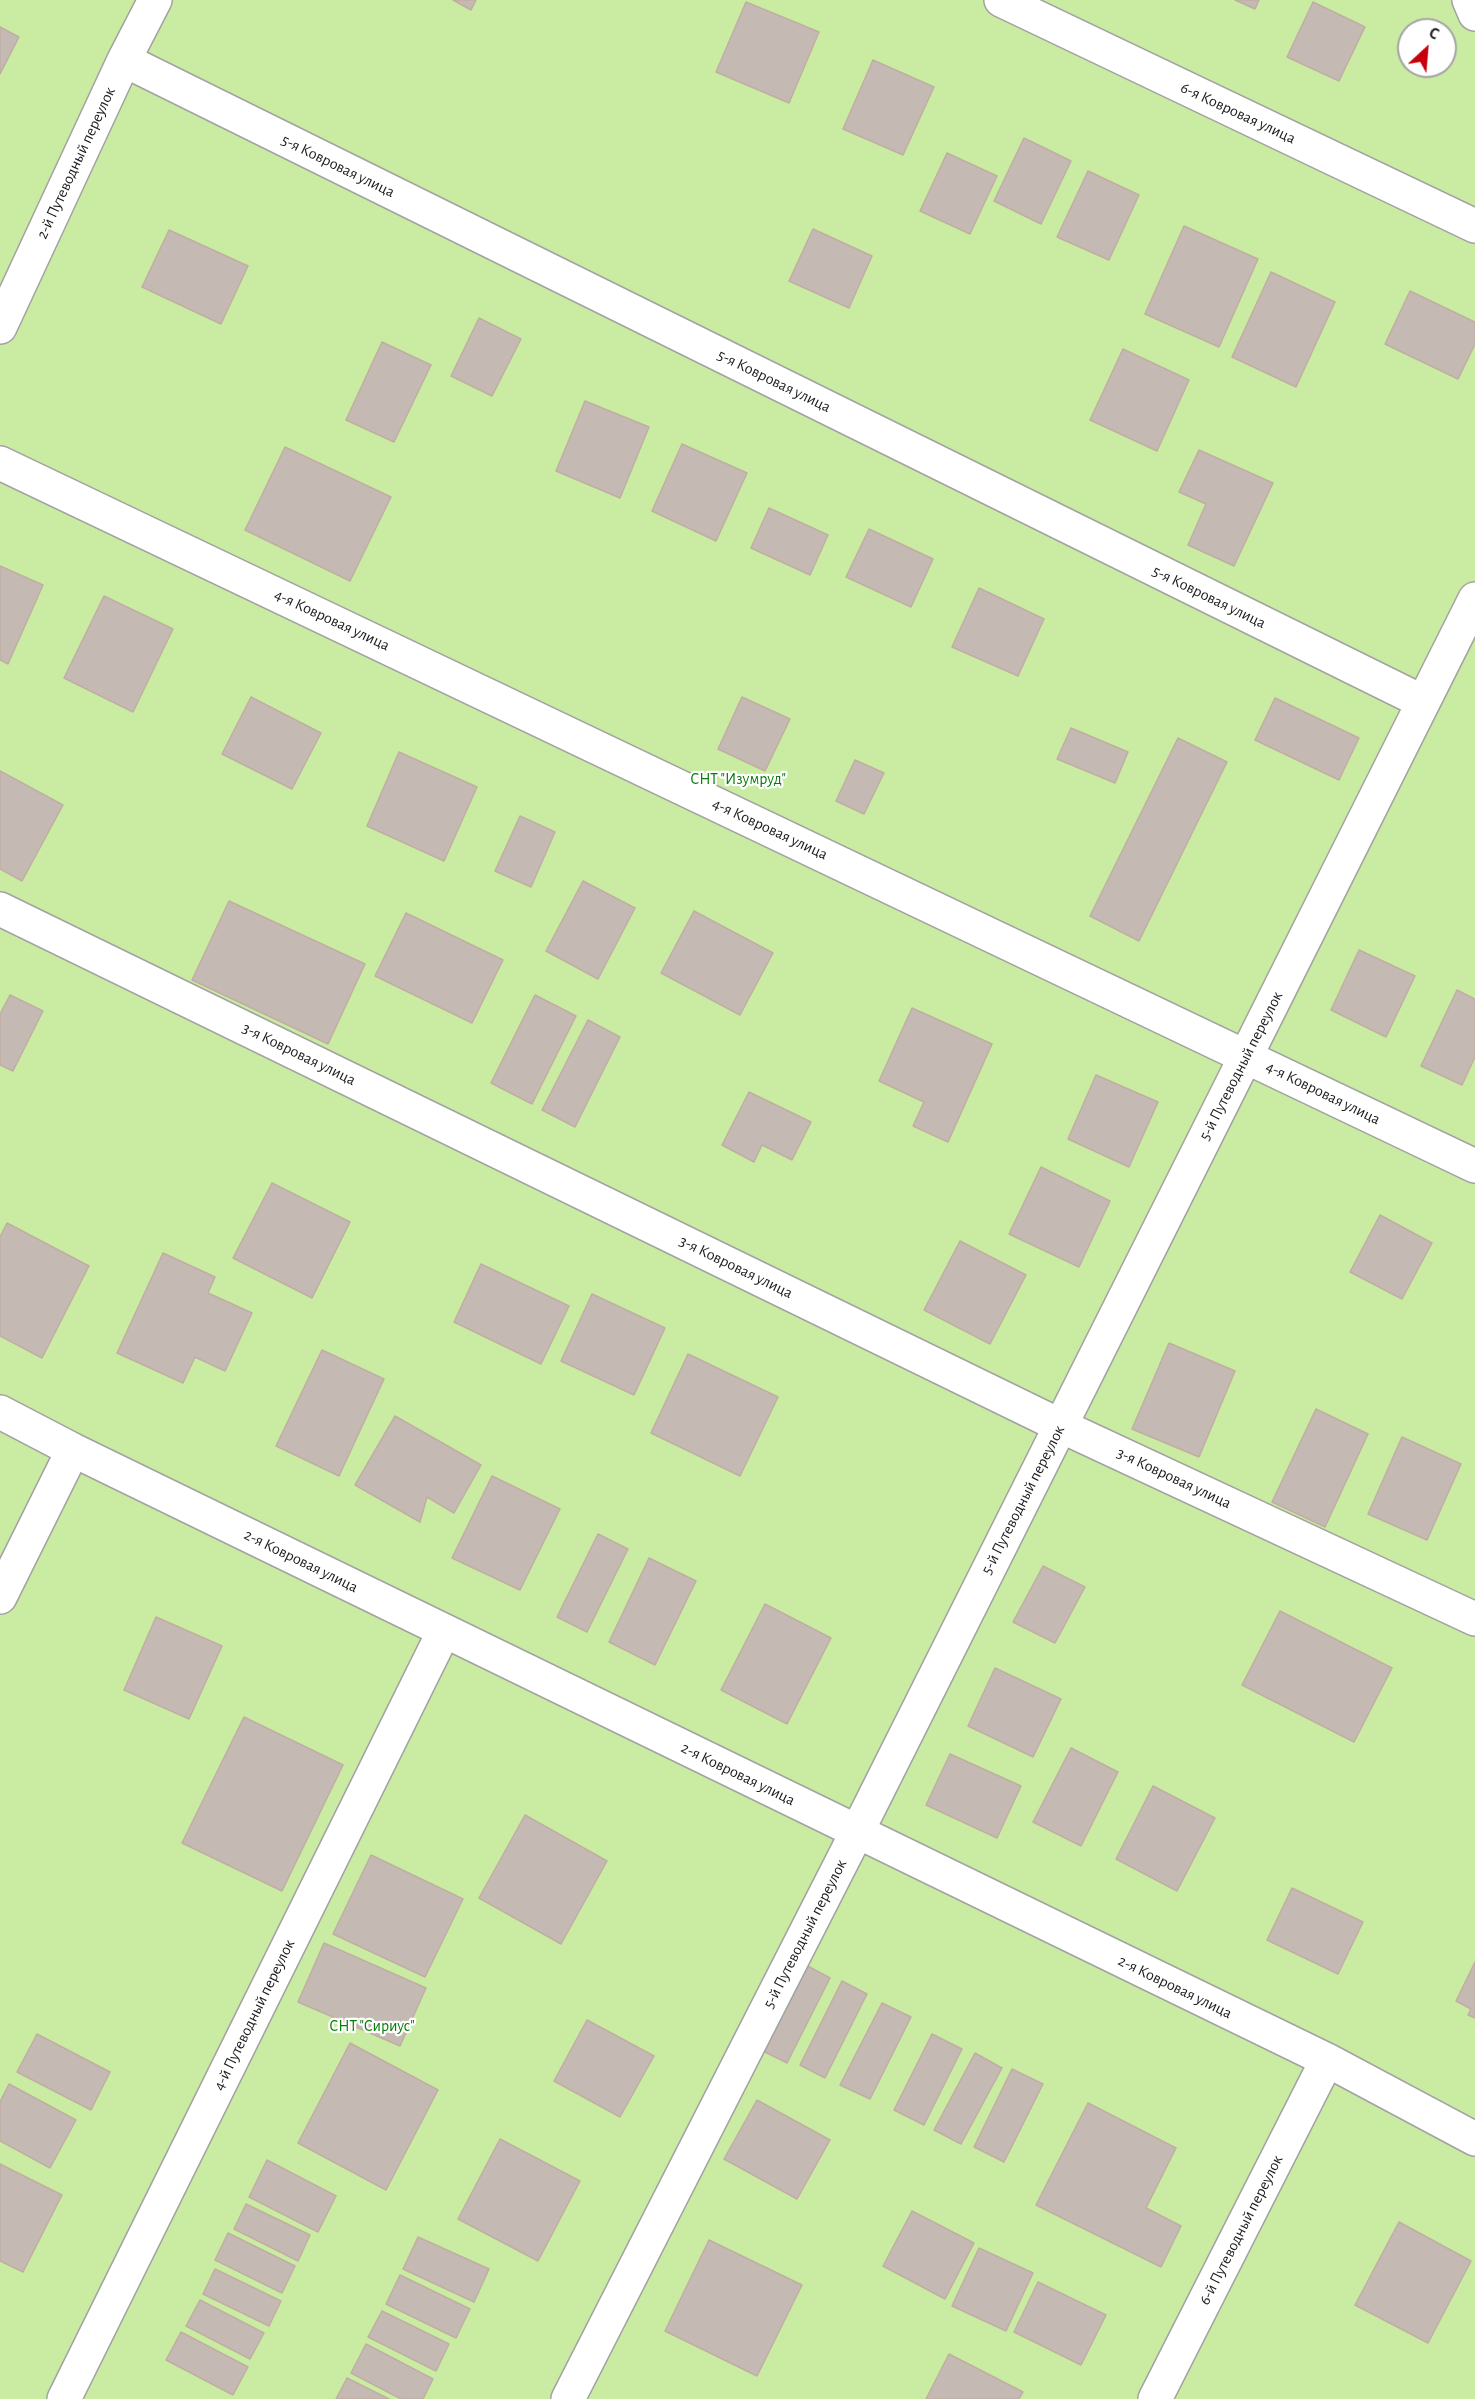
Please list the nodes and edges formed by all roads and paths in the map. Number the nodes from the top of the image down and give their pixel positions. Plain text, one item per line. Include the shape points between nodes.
1 (155, 0) edge
2 (1000, 0) edge
3 (1469, 0) edge
4 (1475, 14) edge
5 (124, 60) junction
6 (1475, 226) edge
7 (0, 327) edge
8 (0, 463) edge
9 (1475, 599) edge
10 (1423, 702) junction
11 (0, 909) edge
12 (1246, 1056) junction
13 (1475, 1166) edge
14 (0, 1412) edge
15 (1061, 1426) junction
16 (73, 1450) junction
17 (0, 1597) edge
18 (1475, 1619) edge
19 (444, 1631) junction
20 (857, 1832) junction
21 (1326, 2060) junction
22 (1475, 2139) edge
23 (64, 2399) edge
24 (568, 2399) edge
25 (1155, 2399) edge

1 - 5 street, 2-й Путеводный переулок
2 - 6 street, 6-я Ковровая улица
3 - 4 street
5 - 7 street, 2-й Путеводный переулок
5 - 10 street, 5-я Ковровая улица
8 - 12 street, 4-я Ковровая улица
9 - 10 street, 5-й Путеводный переулок
10 - 12 street, 5-й Путеводный переулок
11 - 15 street, 3-я Ковровая улица
12 - 13 street, 4-я Ковровая улица
12 - 15 street, 5-й Путеводный переулок
14 - 16 street, 2-я Ковровая улица
15 - 18 street, 3-я Ковровая улица
15 - 20 street, 5-й Путеводный переулок
16 - 17 street
16 - 19 street, 2-я Ковровая улица
19 - 20 street, 2-я Ковровая улица
19 - 23 street, 4-й Путеводный переулок
20 - 21 street, 2-я Ковровая улица
20 - 24 street, 5-й Путеводный переулок
21 - 22 street, 2-я Ковровая улица
21 - 25 street, 6-й Путеводный переулок

